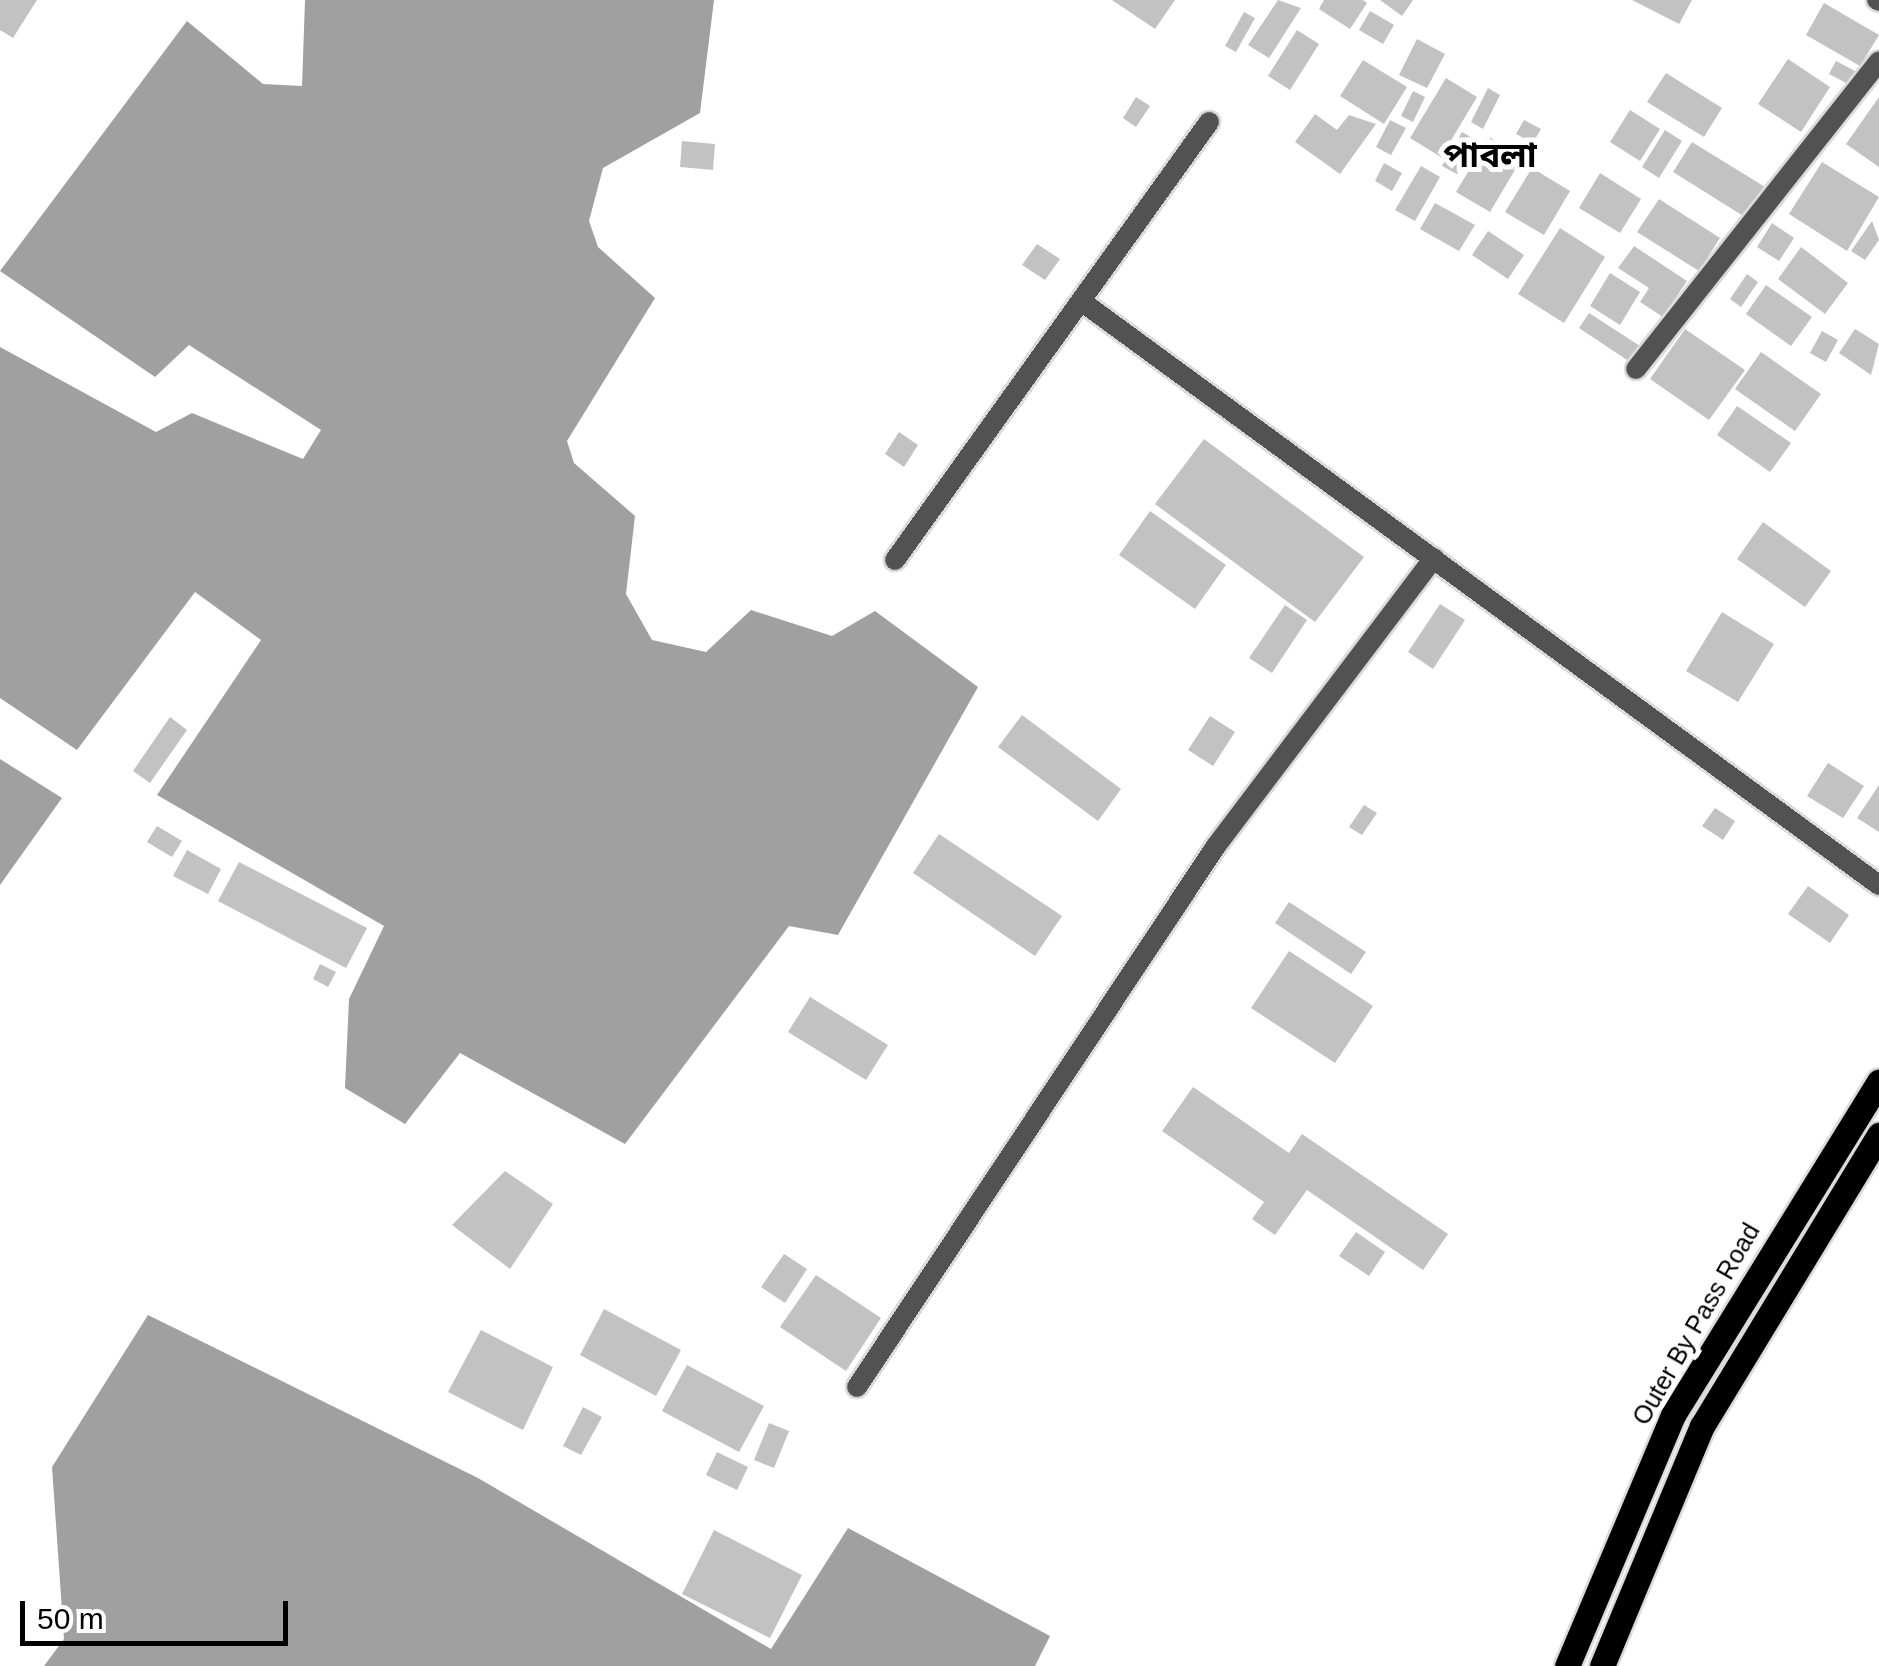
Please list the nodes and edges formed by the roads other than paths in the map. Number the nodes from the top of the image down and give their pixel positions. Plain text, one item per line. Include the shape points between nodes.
1 (1879, 61) edge
2 (1209, 122) dead end
3 (1081, 301) junction
4 (1636, 369) dead end
5 (1434, 558) junction
6 (895, 560) dead end
7 (1879, 884) edge
8 (1879, 1080) edge
9 (1879, 1136) edge
10 (857, 1388) dead end
11 (1567, 1666) edge
12 (1602, 1666) edge

1 - 4 street
2 - 3 street
3 - 5 street
3 - 6 street
5 - 7 street
5 - 10 street via 1216,846
8 - 11 main road, Outer By Pass Road via 1673,1414
9 - 12 main road via 1702,1426

